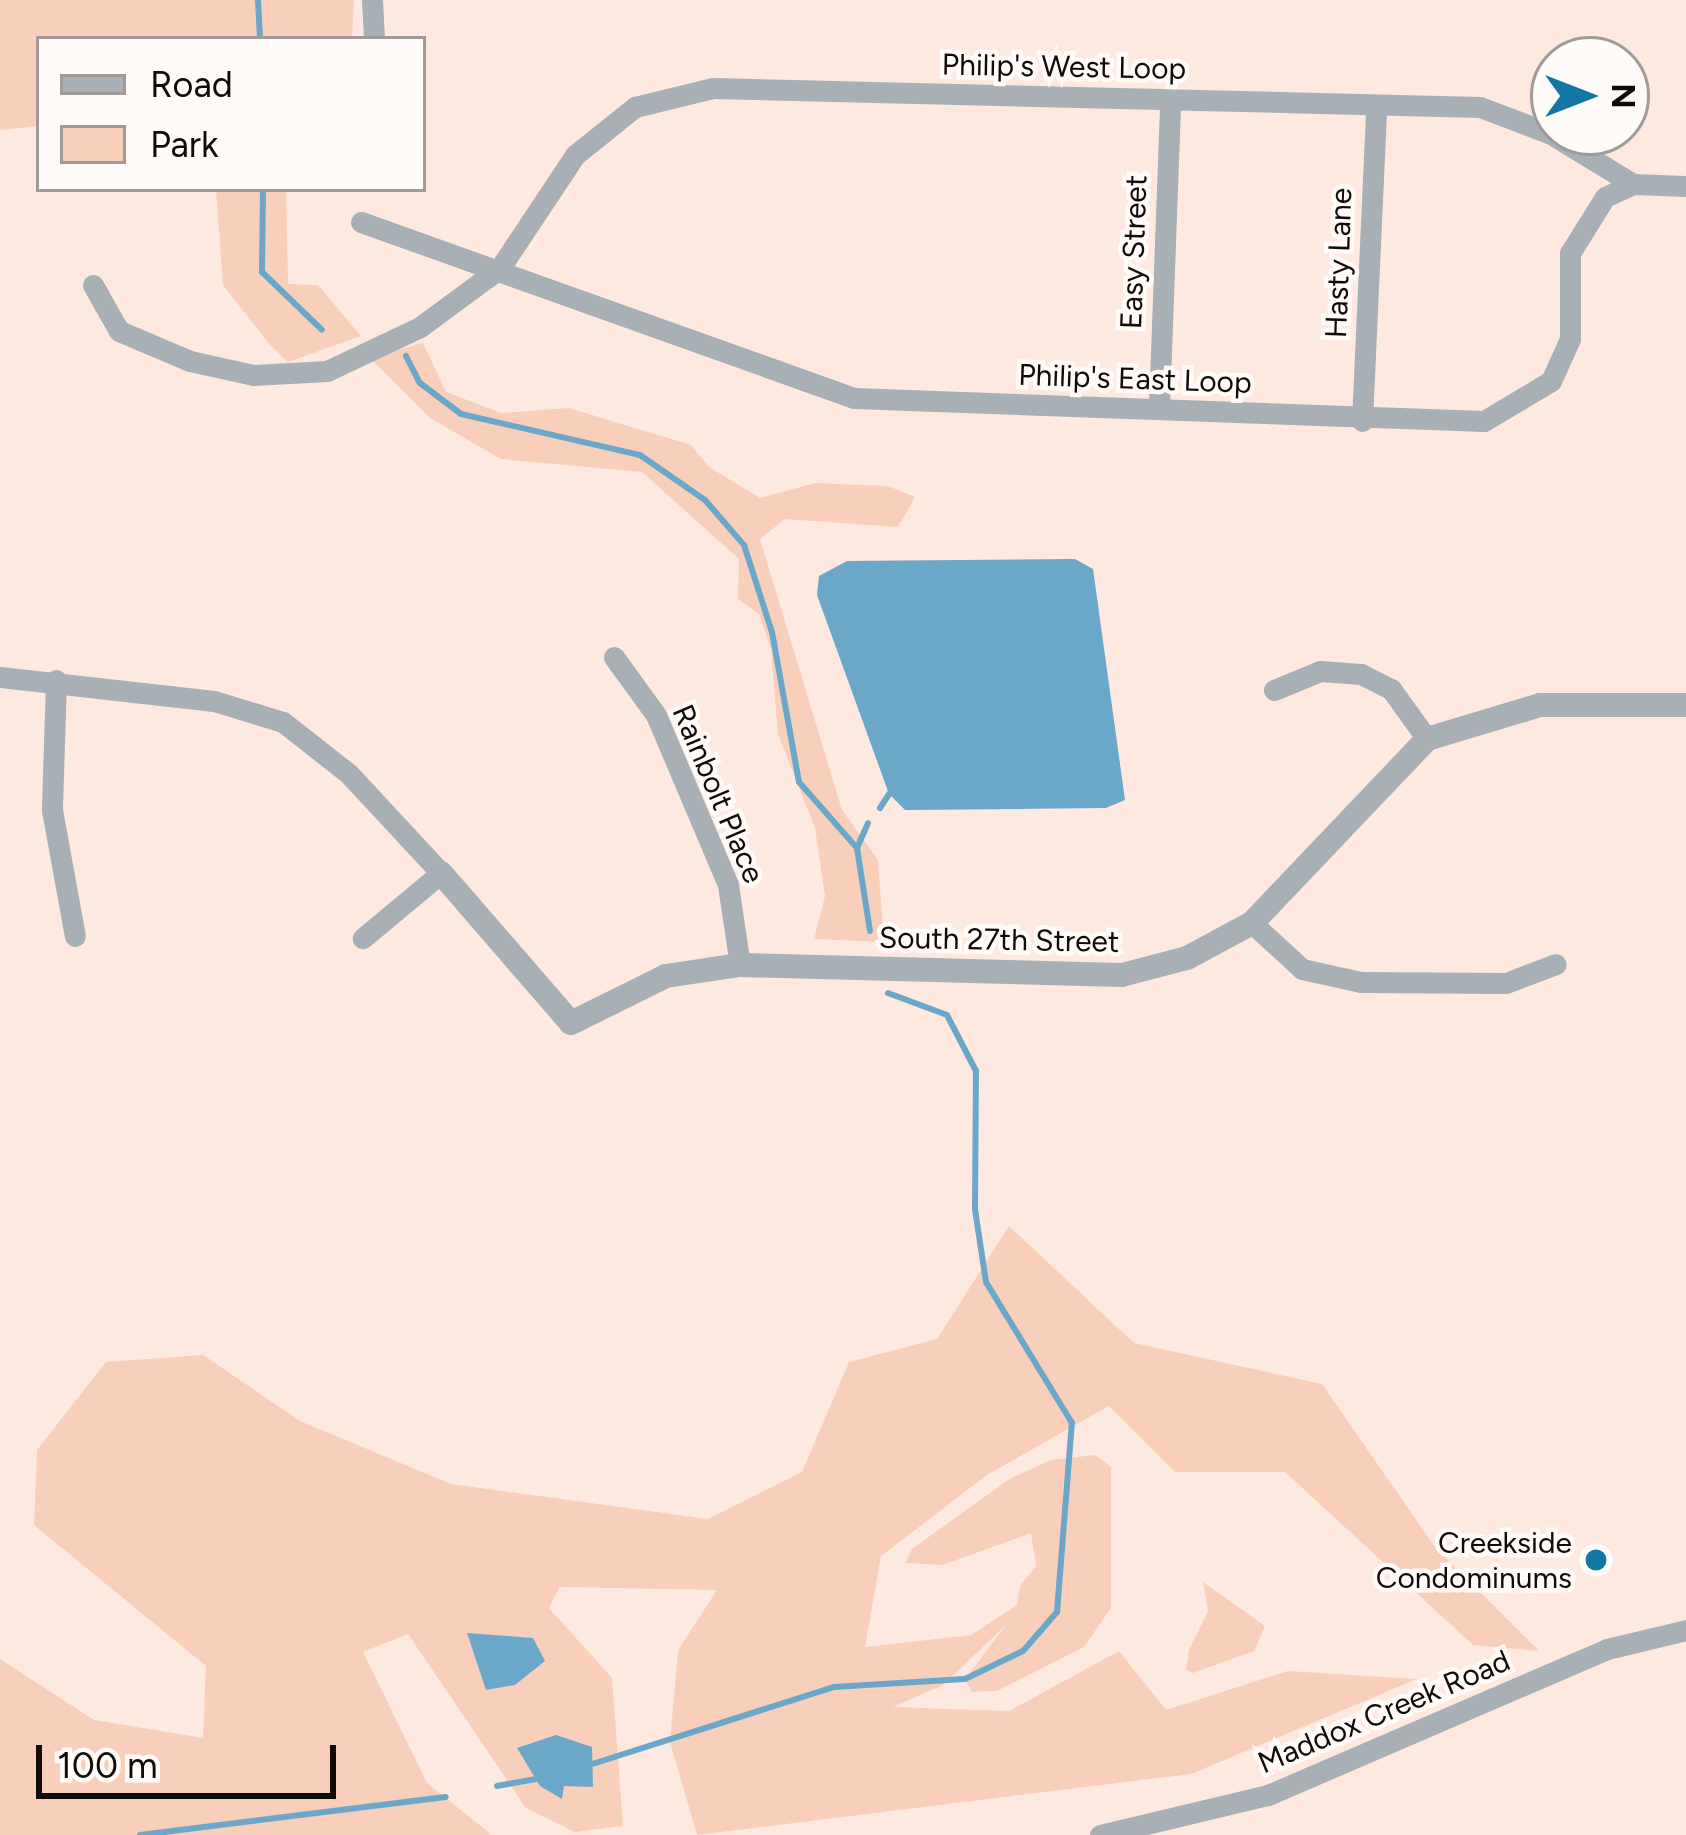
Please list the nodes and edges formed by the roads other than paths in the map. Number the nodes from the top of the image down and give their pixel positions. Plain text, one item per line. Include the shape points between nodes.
1 (372, 0) edge
2 (374, 36) edge
3 (1170, 100) junction
4 (1376, 107) junction
5 (1633, 184) junction
6 (1686, 186) edge
7 (361, 222) dead end
8 (500, 268) junction
9 (92, 285) dead end
10 (1159, 407) junction
11 (1362, 421) junction
12 (614, 657) dead end
13 (0, 677) edge
14 (56, 680) junction
15 (1274, 690) dead end
16 (1686, 705) edge
17 (1427, 740) junction
18 (441, 873) junction
19 (1252, 923) junction
20 (76, 936) dead end
21 (363, 938) dead end
22 (1556, 964) dead end
23 (740, 965) junction
24 (1686, 1630) edge
25 (1100, 1835) edge

1 - 2 street
3 - 4 street, Philip's West Loop
3 - 8 street, Philip's West Loop via 713,88 635,107 575,155
3 - 10 street, Easy Street
4 - 5 street, Philip's West Loop via 1480,107 1551,134
4 - 11 street, Hasty Lane
5 - 6 street, Philip's West Loop
5 - 11 street, Philip's East Loop via 1605,197 1570,253 1570,338 1551,381 1484,421
7 - 8 street, Philip's East Loop
8 - 9 street via 420,327 327,371 253,375 190,362 118,331
8 - 10 street, Philip's East Loop via 854,398
10 - 11 street, Philip's East Loop
12 - 23 street, Rainbolt Place via 656,715 711,843 728,885
13 - 14 street
14 - 18 street via 214,701 283,722 350,774
14 - 20 street via 52,810
15 - 17 street via 1320,671 1361,674 1390,689
16 - 17 street, South 27th Street via 1540,705
17 - 19 street, South 27th Street
18 - 21 street
18 - 23 street, South 27th Street via 571,1024 665,976
19 - 22 street via 1302,969 1360,982 1506,983
19 - 23 street, South 27th Street via 1187,958 1122,975
24 - 25 street, Maddox Creek Road via 1607,1649 1268,1795

